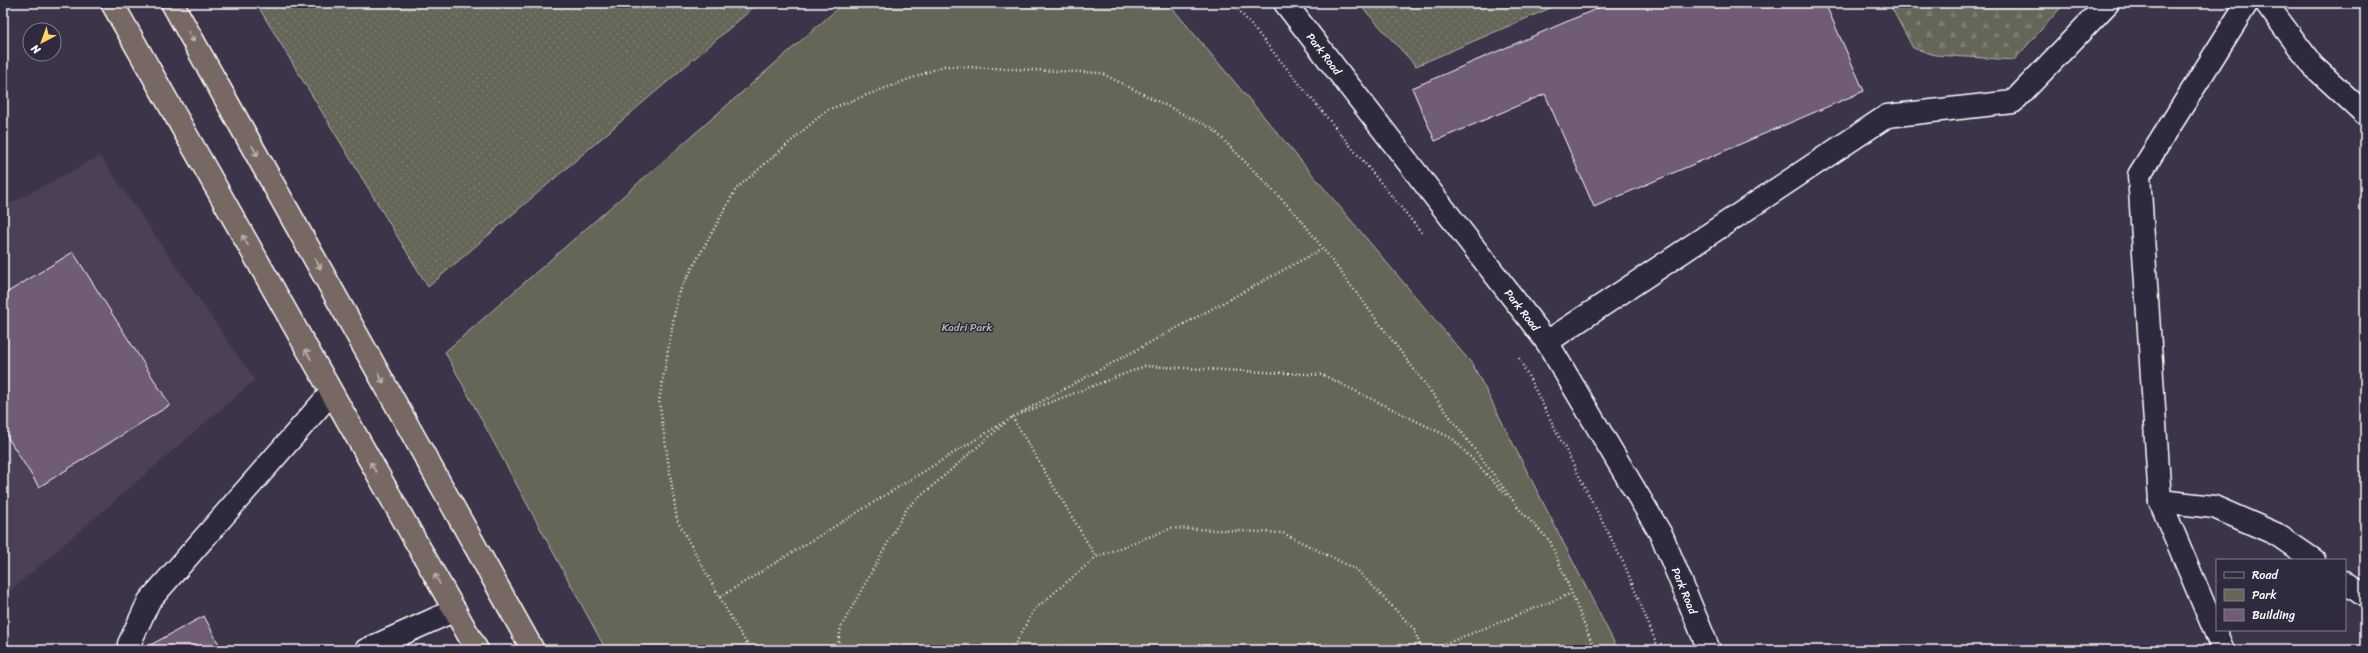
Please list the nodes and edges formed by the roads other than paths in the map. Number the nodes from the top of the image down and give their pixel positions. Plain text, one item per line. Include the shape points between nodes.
1 (112, 3) edge
2 (172, 3) edge
3 (1285, 3) edge
4 (2108, 3) edge
5 (2248, 3) edge
6 (2266, 3) edge
7 (2365, 114) edge
8 (1546, 342) junction
9 (331, 394) junction
10 (2160, 501) junction
11 (2313, 559) edge
12 (2346, 583) edge
13 (2365, 596) edge
14 (455, 610) junction
15 (132, 650) edge
16 (366, 650) edge
17 (477, 650) edge
18 (533, 650) edge
19 (1709, 650) edge
20 (2223, 650) edge

9 -> 1 highway
2 -> 18 highway
3 - 8 street, Park Road
4 - 8 street via 2013,102 1887,116
5 - 10 street via 2139,175
6 - 7 street via 2313,66
8 - 19 street, Park Road via 1662,536
14 -> 9 highway
9 - 15 street via 149,601 129,644
10 - 11 street via 2214,507 2276,534
10 - 20 street
12 - 13 street
14 - 16 street
14 - 17 highway

